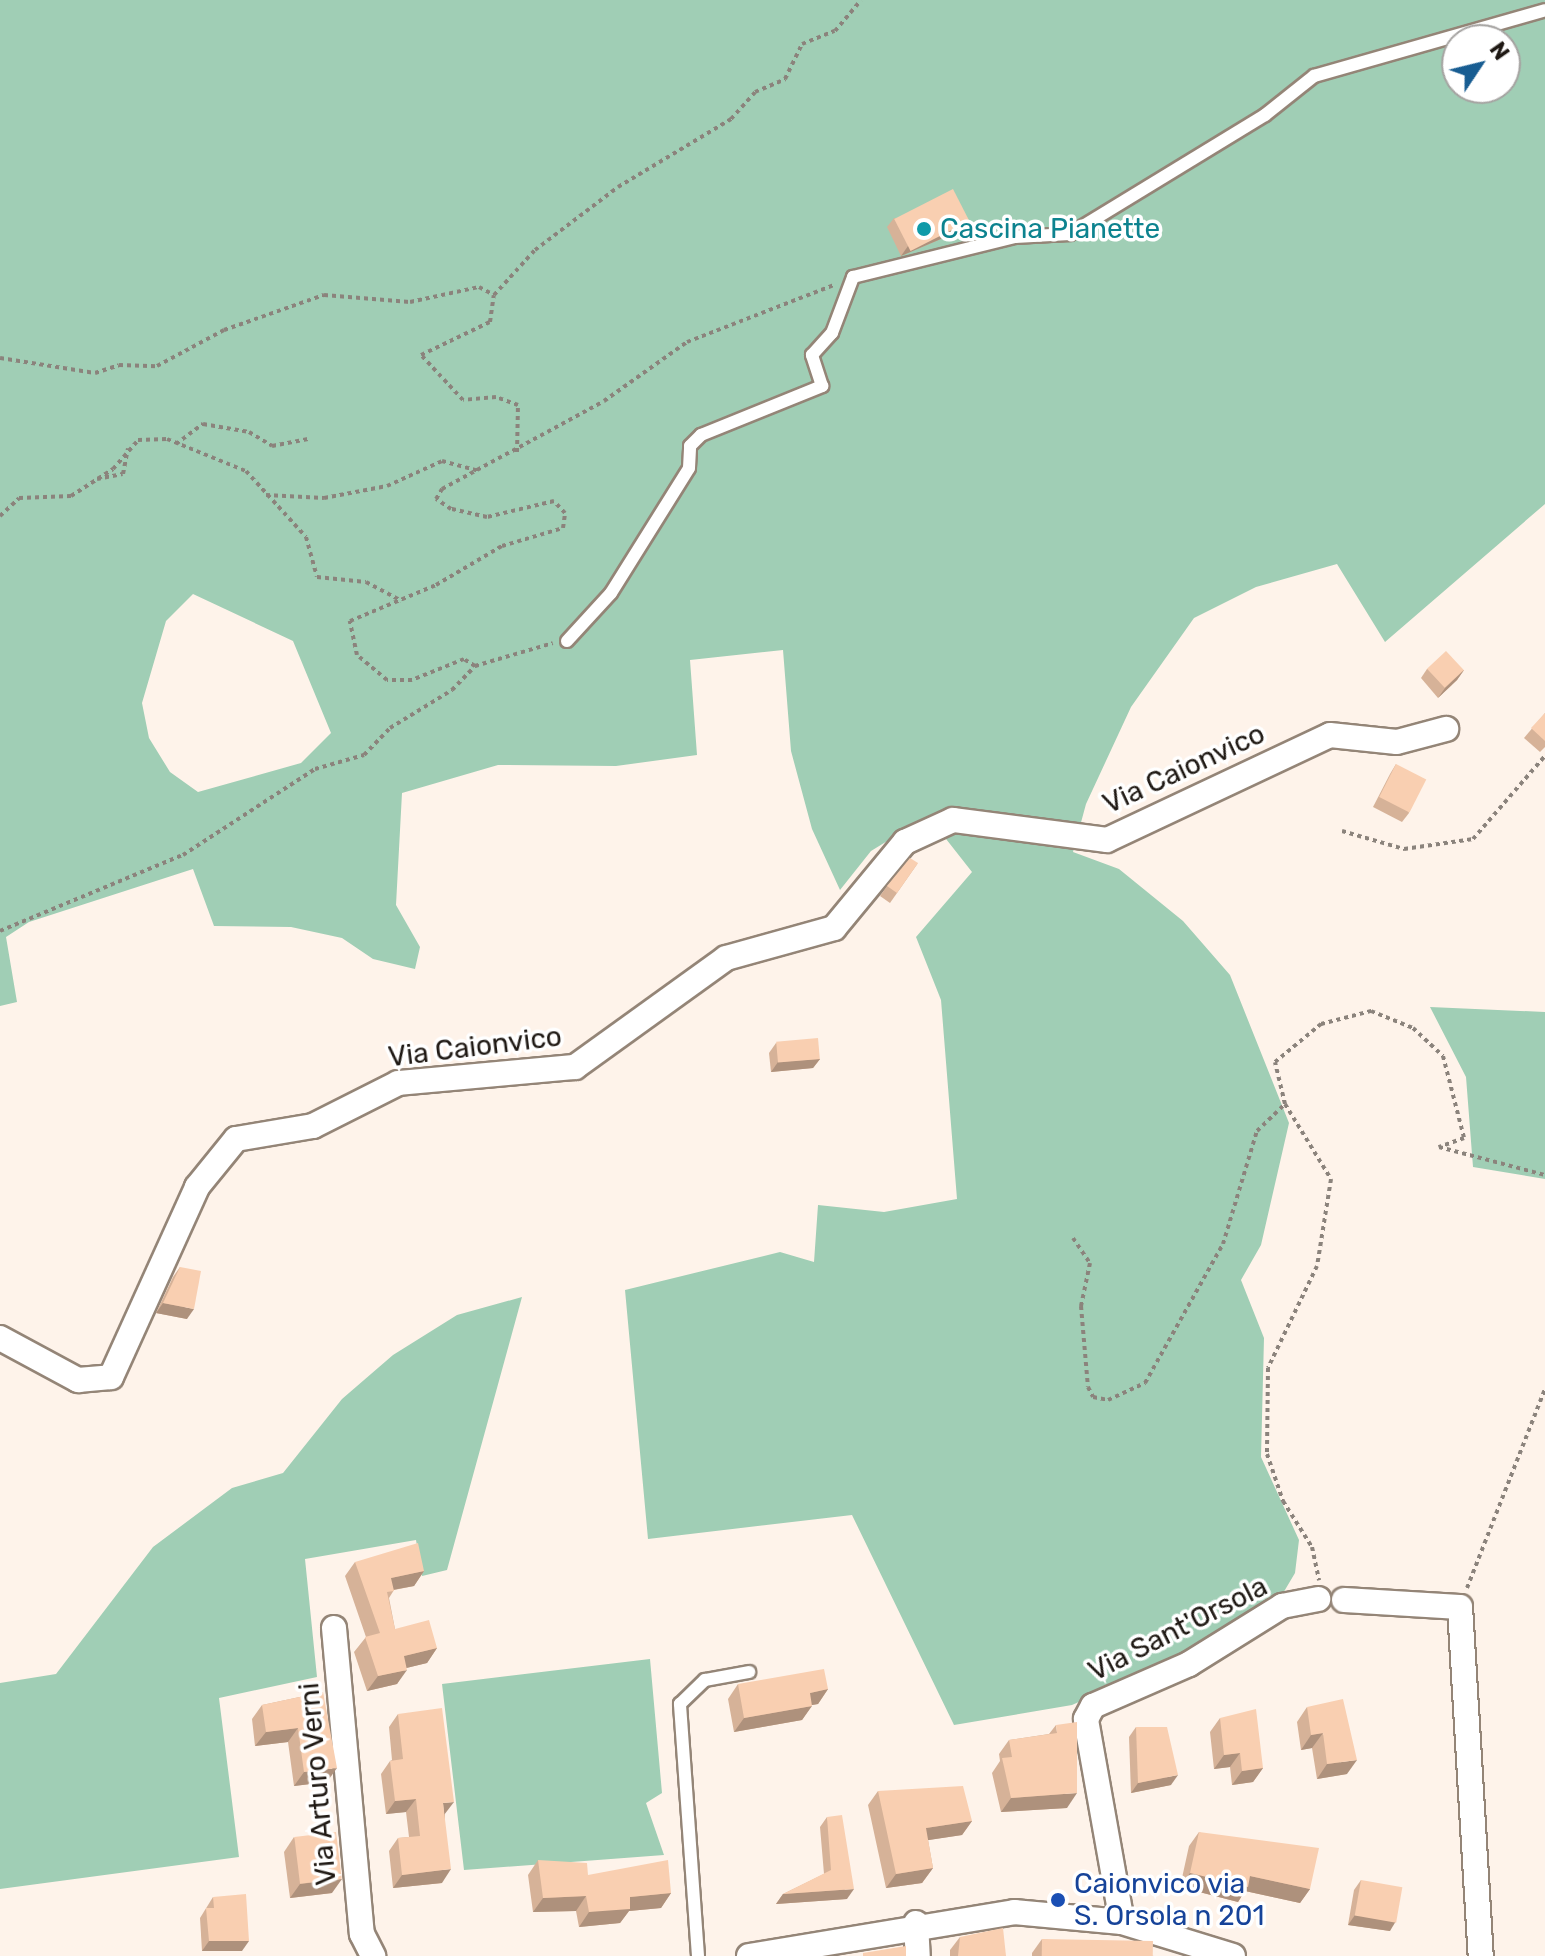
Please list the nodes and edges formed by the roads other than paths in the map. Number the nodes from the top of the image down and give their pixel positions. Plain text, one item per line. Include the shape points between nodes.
1 (1545, 10) edge
2 (567, 641) road end
3 (1446, 729) dead end
4 (0, 1338) edge
5 (1318, 1599) road end
6 (1344, 1600) dead end
7 (334, 1628) dead end
8 (749, 1672) dead end
9 (1122, 1922) junction
10 (916, 1923) junction
11 (367, 1945) edge
12 (349, 1956) edge
13 (698, 1956) edge
14 (749, 1956) edge
15 (918, 1956) edge
16 (1233, 1956) edge
17 (1481, 1956) edge

1 - 2 lane via 1314,76 1265,115 1070,234 1015,237 853,277 832,333 812,355 822,386 701,435 611,593
3 - 4 street, Via Caionvico via 1397,742 1330,735 1107,840 953,820 905,842 834,928 726,958 575,1067 398,1083 313,1126 236,1139 197,1187 111,1377 68,1376
5 - 9 street, Via Sant'Orsola via 1282,1606 1189,1664 1093,1706 1086,1719
6 - 17 street via 1460,1607
7 - 11 street, Via Arturo Verni
8 - 13 lane via 705,1680 680,1704
9 - 10 street via 1014,1912
9 - 16 street
10 - 14 street
10 - 15 street
11 - 12 street, Via Arturo Verni

